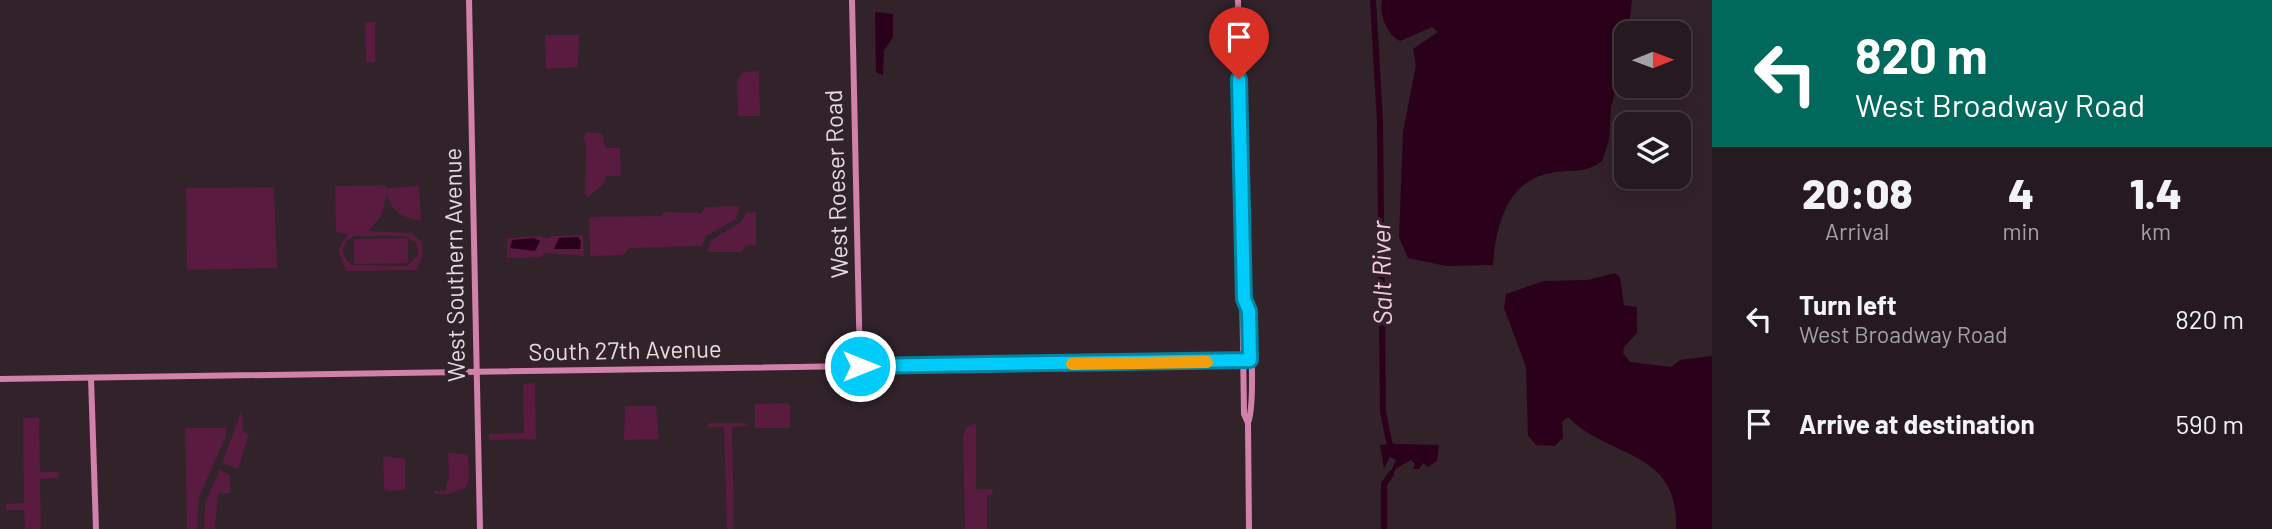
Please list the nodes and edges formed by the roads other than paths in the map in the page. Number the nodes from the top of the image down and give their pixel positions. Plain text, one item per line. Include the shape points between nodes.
1 (469, 0) edge
2 (852, 0) edge
3 (1237, 0) edge
4 (1247, 360) junction
5 (860, 366) junction
6 (477, 372) junction
7 (91, 377) junction
8 (0, 379) edge
9 (96, 529) edge
10 (480, 529) edge
11 (1250, 529) edge

1 - 6 main road, West Southern Avenue
2 - 5 main road, West Roeser Road
3 - 4 main road
4 - 5 main road, South 27th Avenue
4 - 11 main road via 1244,414 1248,423
5 - 6 main road, South 27th Avenue
6 - 7 main road, South 27th Avenue
6 - 10 main road, West Southern Avenue
7 - 8 main road, South 27th Avenue
7 - 9 main road

